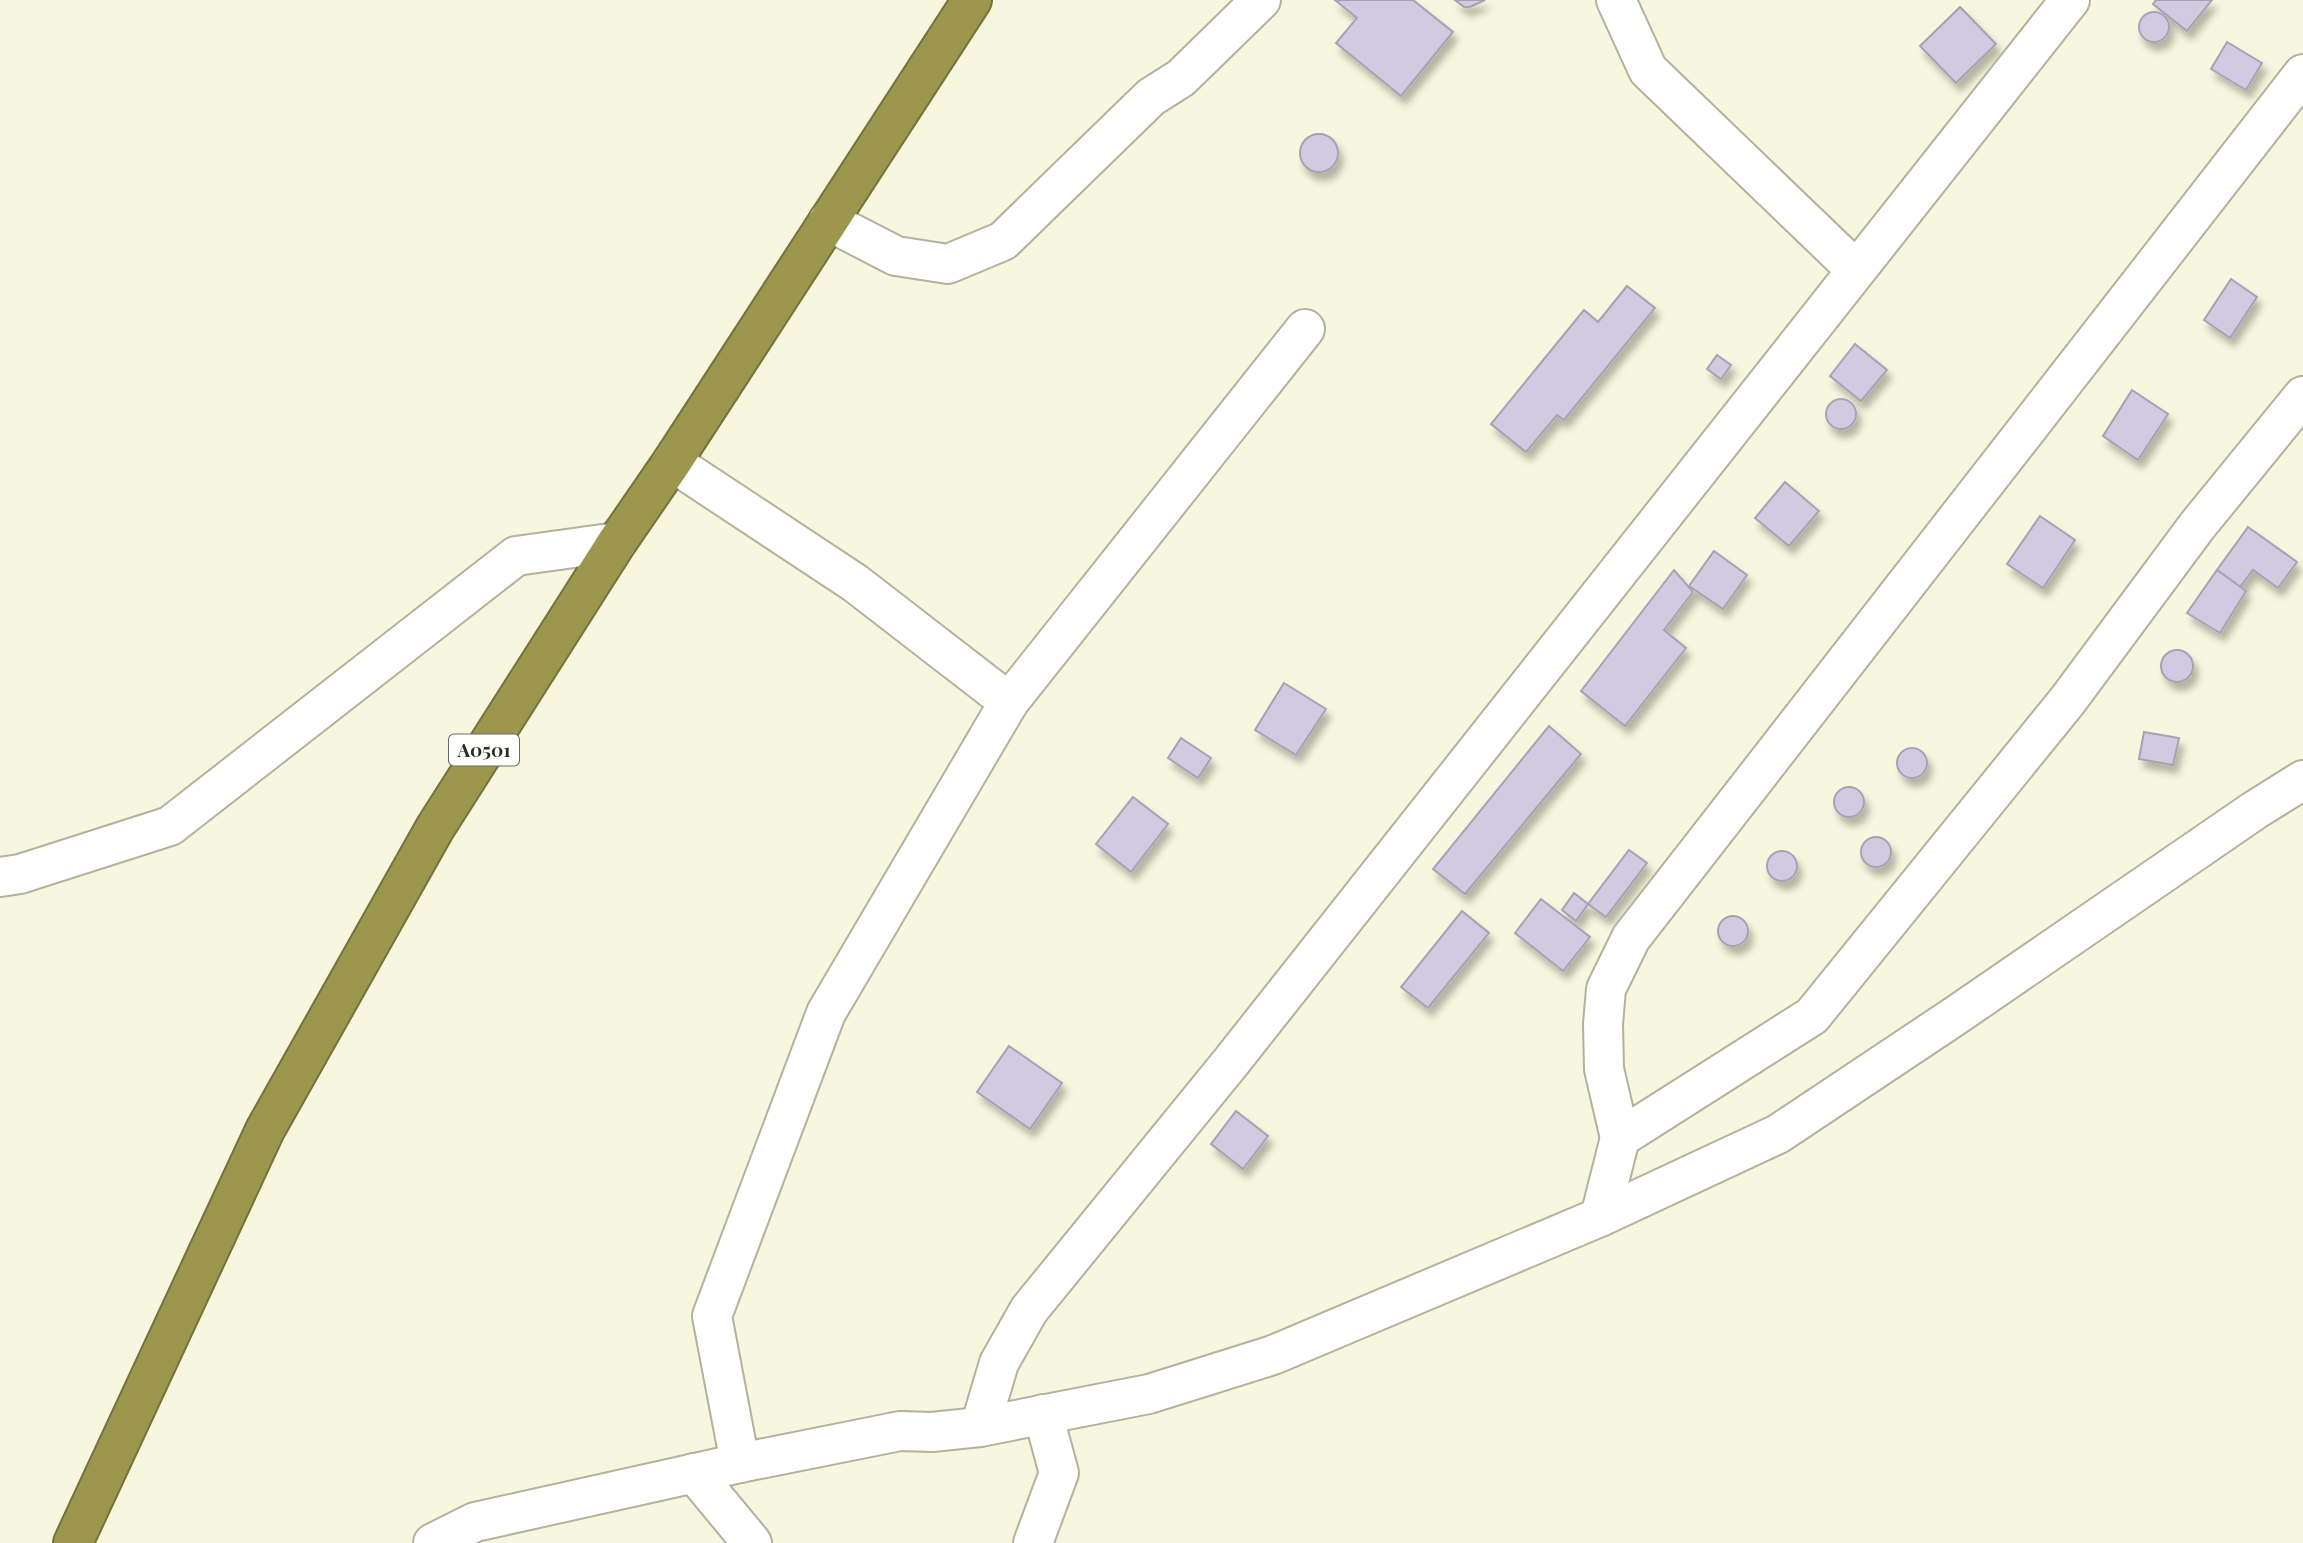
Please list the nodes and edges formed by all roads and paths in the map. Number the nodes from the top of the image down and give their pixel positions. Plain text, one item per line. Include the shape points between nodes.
1 (972, 0) edge
2 (1261, 0) edge
3 (1616, 0) edge
4 (2070, 0) edge
5 (2303, 74) edge
6 (828, 221) junction
7 (1856, 270) junction
8 (1306, 329) dead end
9 (2303, 396) edge
10 (672, 462) junction
11 (617, 542) junction
12 (1009, 702) junction
13 (2303, 780) edge
14 (2303, 809) edge
15 (2255, 810) junction
16 (0, 877) edge
17 (1620, 1138) junction
18 (1600, 1217) junction
19 (1043, 1415) junction
20 (980, 1427) junction
21 (740, 1463) junction
22 (694, 1473) junction
23 (73, 1543) edge
24 (433, 1543) edge
25 (752, 1543) edge
26 (1033, 1543) edge

1 - 6 highway, A0501
2 - 6 street via 1181,78 1151,97 1003,241 948,264 896,256
3 - 7 street via 1648,70
4 - 7 street
5 - 17 street via 1631,939 1606,989 1602,1024 1604,1069
6 - 10 highway, A0501
7 - 20 street via 1231,1062 1029,1310 999,1363
8 - 12 street
9 - 17 street via 2197,526 2068,700 1812,1016
10 - 11 highway, A0501
10 - 12 street via 855,583
11 - 16 street via 516,556 170,826
11 - 23 highway, A0501 via 435,828 265,1130
12 - 21 street via 826,1013 712,1316
13 - 15 street
14 - 15 street
15 - 18 street via 1778,1134
17 - 18 street
18 - 19 street via 1273,1355 1149,1394
19 - 20 street
19 - 26 street via 1059,1473
20 - 21 street via 900,1431
21 - 22 street
22 - 24 street via 475,1521
22 - 25 street

